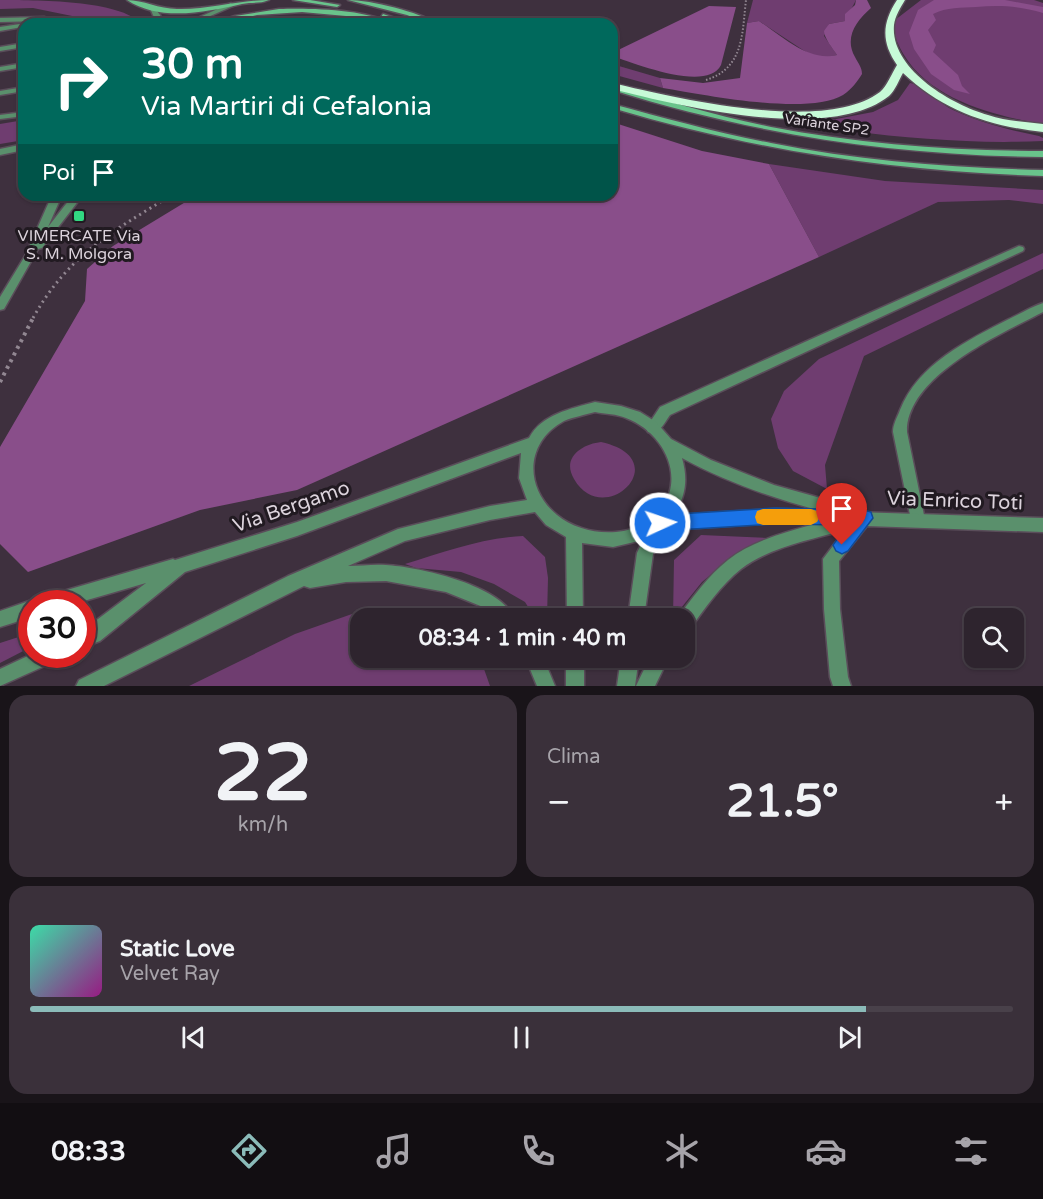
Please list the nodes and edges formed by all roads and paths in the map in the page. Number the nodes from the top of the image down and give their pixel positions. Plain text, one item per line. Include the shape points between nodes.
1 (130, 0) edge
2 (251, 0) edge
3 (266, 0) edge
4 (296, 0) edge
5 (351, 0) edge
6 (746, 0) edge
7 (901, 0) edge
8 (909, 0) edge
9 (242, 2) junction
10 (231, 5) junction
11 (151, 7) junction
12 (893, 13) junction
13 (0, 14) edge
14 (41, 18) edge
15 (157, 18) edge
16 (201, 18) edge
17 (237, 18) edge
18 (367, 18) edge
19 (388, 18) edge
20 (419, 18) edge
21 (0, 20) edge
22 (18, 20) edge
23 (18, 27) edge
24 (0, 29) edge
25 (18, 46) edge
26 (0, 49) edge
27 (736, 60) dead end
28 (18, 66) edge
29 (901, 67) junction
30 (0, 69) edge
31 (618, 88) edge
32 (618, 89) edge
33 (18, 90) edge
34 (0, 93) edge
35 (618, 108) edge
36 (18, 115) edge
37 (0, 117) edge
38 (1043, 128) edge
39 (18, 149) edge
40 (0, 152) edge
41 (1043, 154) edge
42 (893, 164) junction
43 (1043, 173) edge
44 (1043, 180) edge
45 (54, 201) edge
46 (73, 201) edge
47 (163, 201) edge
48 (1019, 249) dead end
49 (30, 256) junction
50 (0, 306) edge
51 (1043, 307) edge
52 (0, 382) edge
53 (653, 428) junction
54 (531, 443) junction
55 (667, 443) junction
56 (537, 505) junction
57 (864, 518) junction
58 (917, 520) junction
59 (660, 523) junction
60 (1043, 525) edge
61 (574, 534) junction
62 (180, 566) junction
63 (294, 582) junction
64 (95, 590) edge
65 (496, 608) edge
66 (575, 608) edge
67 (637, 608) edge
68 (695, 609) edge
69 (18, 613) edge
70 (0, 619) edge
71 (96, 633) edge
72 (22, 668) edge
73 (539, 668) edge
74 (575, 668) edge
75 (628, 668) edge
76 (654, 668) edge
77 (0, 678) edge
78 (85, 686) edge
79 (546, 686) edge
80 (575, 686) edge
81 (626, 686) edge
82 (645, 686) edge
83 (842, 686) edge

1 - 11 main road
2 - 9 main road
3 - 9 main road
4 - 19 main road via 351,7
5 - 20 main road
6 - 27 path
7 - 12 highway
8 - 12 highway
9 - 10 main road
10 - 11 main road via 193,9
10 - 16 street
11 - 15 street
12 - 29 highway via 889,34
13 - 14 street
17 - 18 main road via 301,10
21 - 22 street
23 - 24 street
25 - 26 street
28 - 30 street
29 - 31 highway via 890,89 879,97 847,110 812,114 734,111
29 - 38 highway via 962,109 1001,122
32 - 41 main road, Variante SP2 via 682,110 809,136 942,151
33 - 34 street
35 - 42 main road, Variante SP2 via 725,137 835,158
36 - 37 street
39 - 40 street
42 - 43 main road, Variante SP2
42 - 44 main road
45 - 49 street
46 - 49 street
47 - 52 path via 84,252 48,294
48 - 53 street via 664,411
49 - 50 street
51 - 58 street via 945,361 919,385 899,428
53 - 54 street via 636,416 616,410 585,408 556,417 541,428
53 - 55 street
54 - 56 street via 525,474
54 - 62 street, Via Bergamo via 297,529
55 - 57 street, Via Enrico Toti via 705,464 773,491
55 - 59 street via 679,475 678,492 672,509
56 - 61 street
56 - 63 street via 403,534
57 - 58 street, Via Enrico Toti
57 - 59 street, Via Enrico Toti via 775,516
57 - 68 street via 786,540 741,560
57 - 83 street via 831,559 832,609
58 - 60 street, Via Enrico Toti
59 - 61 street via 642,534 620,540
59 - 67 street via 645,553
61 - 66 street
62 - 64 street
62 - 71 street, Via Bergamo
63 - 65 street via 346,574 396,575 446,584 489,601
63 - 78 street
69 - 70 street
72 - 77 street
73 - 79 street
74 - 80 street
75 - 81 street
76 - 82 street

